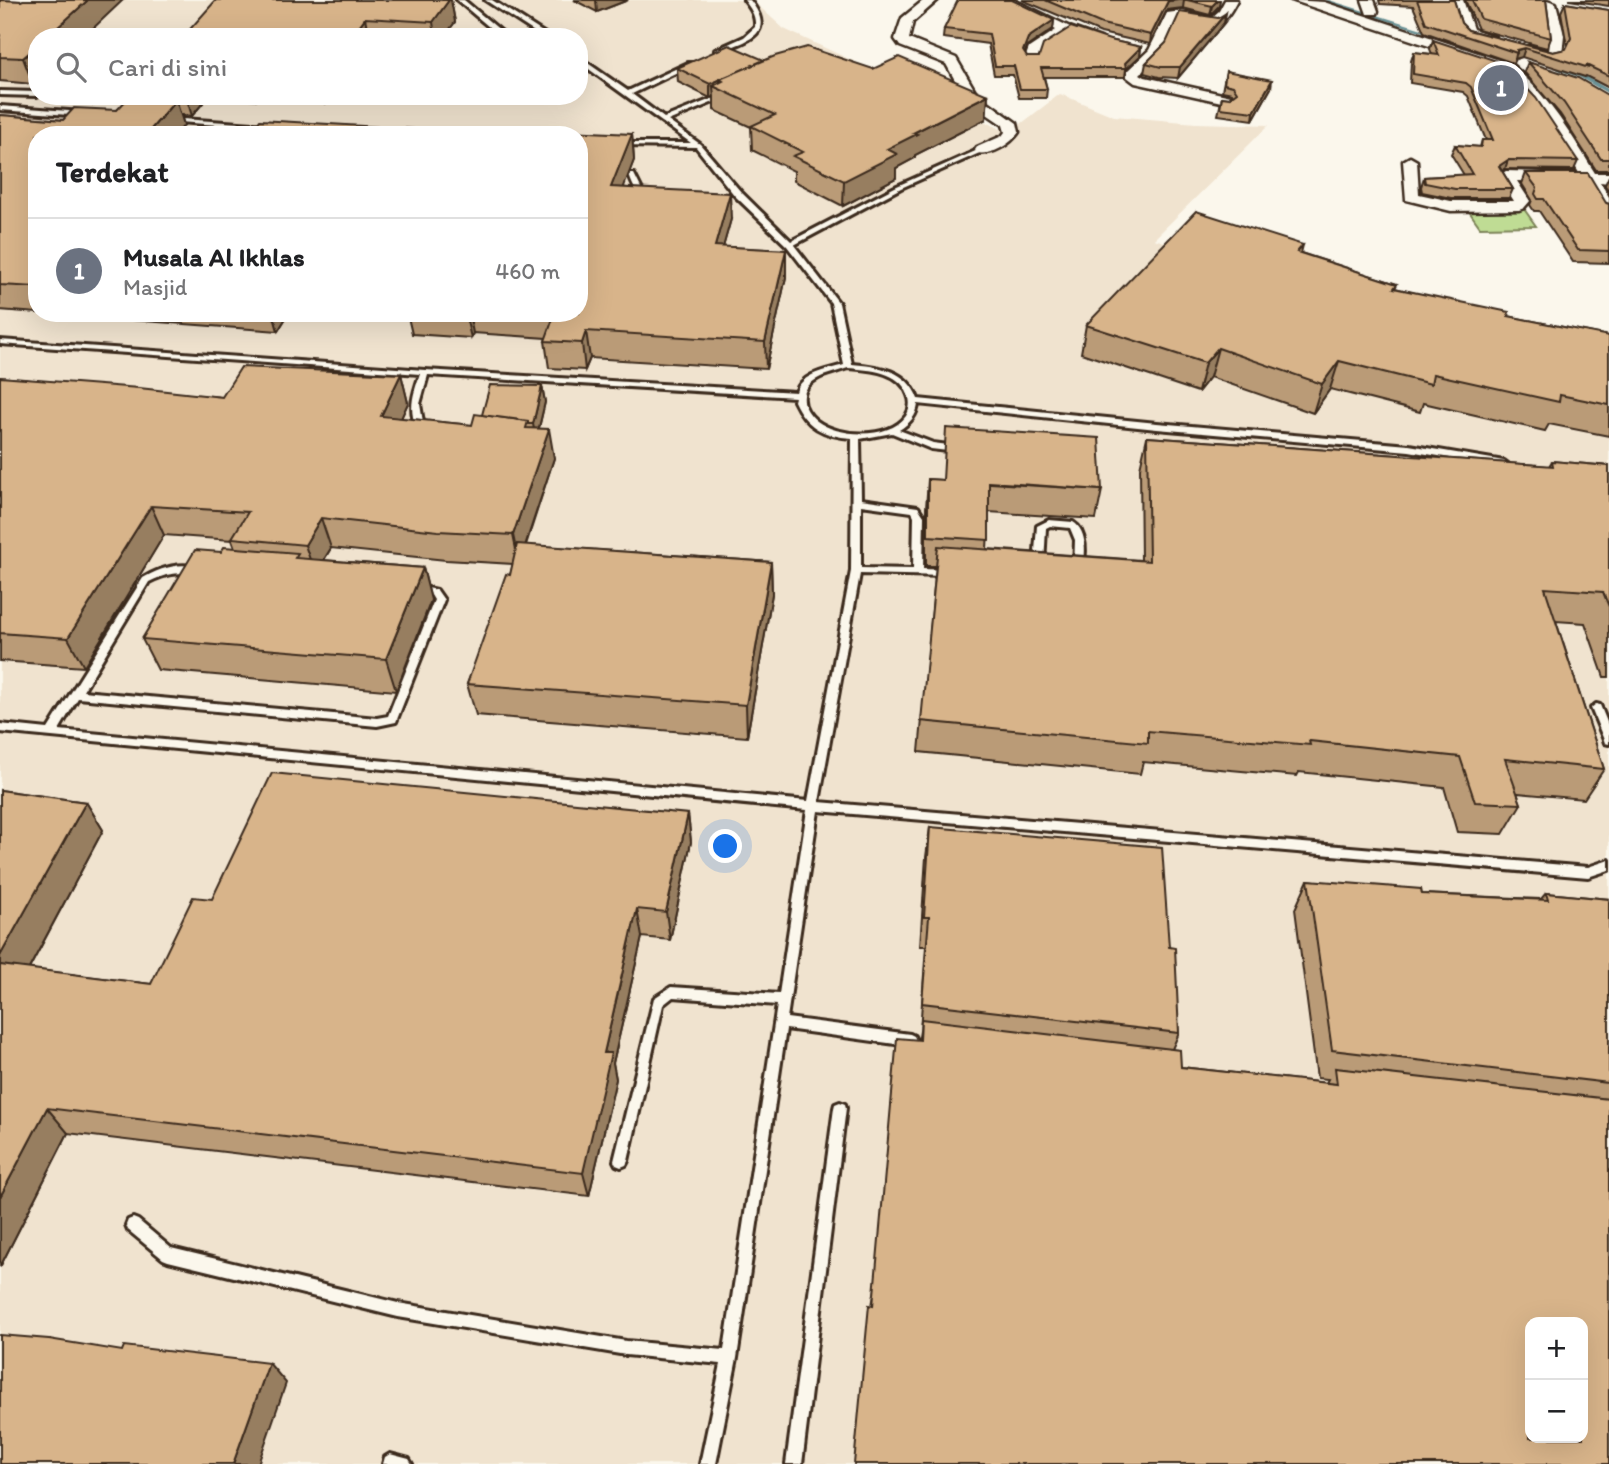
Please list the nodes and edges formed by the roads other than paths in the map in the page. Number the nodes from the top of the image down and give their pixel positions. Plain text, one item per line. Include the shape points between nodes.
1 (460, 0) edge
2 (488, 0) edge
3 (747, 0) edge
4 (932, 0) edge
5 (1004, 0) edge
6 (1231, 0) edge
7 (1297, 0) edge
8 (1457, 0) edge
9 (1549, 3) edge
10 (494, 28) edge
11 (533, 28) edge
12 (1065, 30) junction
13 (1111, 43) edge
14 (709, 55) edge
15 (1474, 55) junction
16 (697, 61) edge
17 (1031, 61) edge
18 (588, 65) edge
19 (1527, 66) edge
20 (738, 90) edge
21 (0, 93) edge
22 (28, 94) edge
23 (627, 94) junction
24 (1226, 99) edge
25 (0, 108) edge
26 (95, 115) edge
27 (161, 119) edge
28 (664, 120) junction
29 (253, 126) edge
30 (606, 145) edge
31 (698, 145) junction
32 (982, 150) joint
33 (1573, 152) junction
34 (1557, 159) edge
35 (1410, 161) dead end
36 (1537, 161) edge
37 (632, 175) dead end
38 (1506, 176) junction
39 (1588, 177) junction
40 (1609, 178) edge
41 (738, 194) junction
42 (726, 198) edge
43 (657, 203) edge
44 (1609, 210) edge
45 (790, 244) junction
46 (0, 342) edge
47 (848, 366) junction
48 (425, 372) junction
49 (798, 395) junction
50 (915, 401) junction
51 (892, 430) junction
52 (436, 431) edge
53 (856, 437) junction
54 (968, 450) edge
55 (1513, 466) edge
56 (856, 501) junction
57 (206, 570) edge
58 (856, 571) junction
59 (918, 571) junction
60 (958, 573) edge
61 (1037, 578) edge
62 (1074, 578) edge
63 (409, 588) edge
64 (77, 694) junction
65 (1596, 708) dead end
66 (0, 728) edge
67 (51, 733) junction
68 (1609, 740) edge
69 (813, 806) junction
70 (1609, 865) edge
71 (784, 1000) junction
72 (780, 1023) junction
73 (930, 1042) edge
74 (840, 1108) dead end
75 (621, 1161) dead end
76 (133, 1225) dead end
77 (730, 1357) junction
78 (708, 1464) edge
79 (794, 1464) edge

1 - 10 lane
2 - 11 lane
3 - 14 lane via 760,17 755,32
4 - 32 street via 907,21 902,39 951,61 971,97 1010,123 1012,132 1007,139
5 - 12 street
6 - 24 street via 1219,21 1172,16 1133,76
7 - 15 street
8 - 9 street via 1467,31 1550,55 1558,46
12 - 13 street
12 - 17 street via 1034,51
15 - 19 street
15 - 33 street via 1521,78 1542,101
16 - 23 lane
18 - 23 lane
20 - 28 lane
21 - 22 lane
23 - 28 lane
25 - 26 lane
27 - 29 lane
28 - 31 lane
30 - 31 lane
31 - 41 lane
32 - 45 lane
33 - 34 street
33 - 39 street
35 - 38 street via 1411,197 1432,205 1519,205 1522,201
36 - 38 street via 1499,163
37 - 43 lane via 639,191
38 - 39 street
39 - 40 street
39 - 44 street
41 - 42 lane
41 - 45 lane
45 - 47 lane via 835,303
46 - 48 lane
47 - 49 lane via 816,375
47 - 50 lane via 886,371 911,389
48 - 49 lane
48 - 52 lane via 415,412 419,424
49 - 53 lane via 798,407 818,428
50 - 51 lane via 913,412
50 - 55 lane via 1409,448
51 - 53 lane
51 - 54 lane via 931,446
53 - 56 lane
56 - 58 lane
56 - 59 lane via 915,509 919,516
57 - 64 lane via 179,568 146,580
58 - 59 lane
58 - 69 lane
59 - 60 lane
61 - 62 lane via 1042,526 1049,523 1077,527 1079,575
63 - 64 lane via 428,590 439,600 392,719 377,722
64 - 67 lane
65 - 68 lane
66 - 67 lane
67 - 69 lane
69 - 70 lane via 1588,872
69 - 71 lane
71 - 72 lane
71 - 75 lane via 664,995 658,1002
72 - 73 lane
72 - 77 lane
74 - 79 lane
76 - 77 lane via 168,1254 398,1310 626,1348
77 - 78 lane

